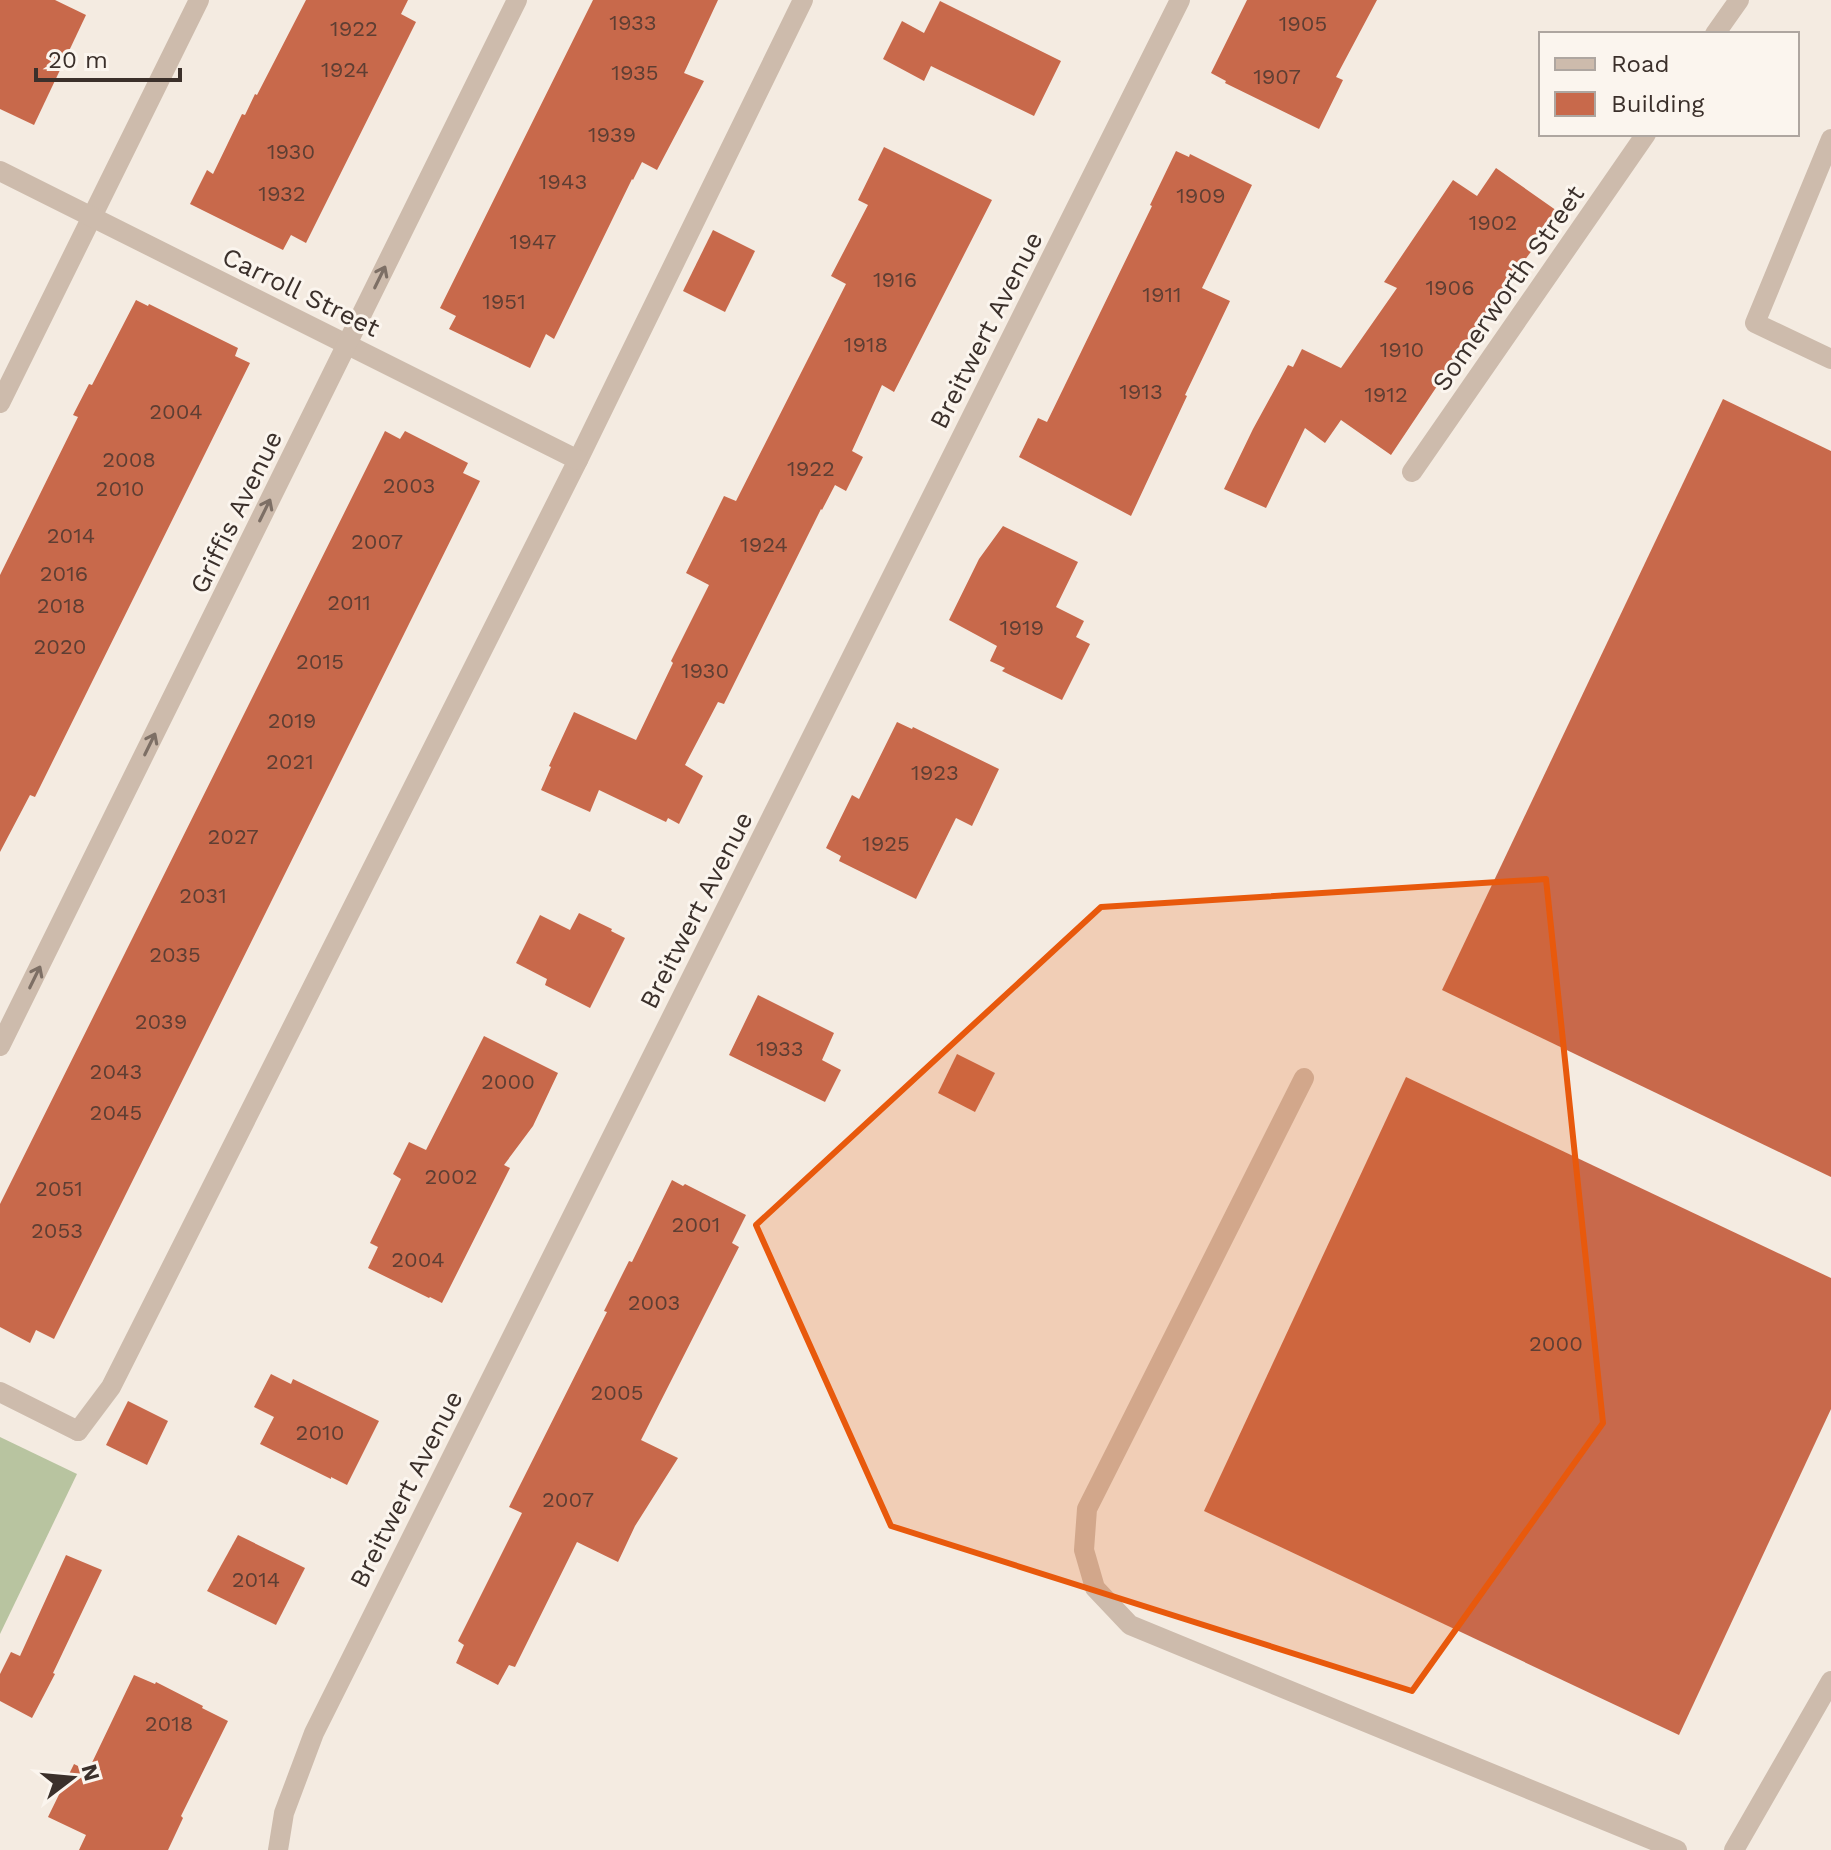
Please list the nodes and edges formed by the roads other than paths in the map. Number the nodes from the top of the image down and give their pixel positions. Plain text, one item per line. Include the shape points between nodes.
1 (199, 0) edge
2 (517, 0) edge
3 (803, 0) edge
4 (1180, 0) edge
5 (1739, 0) edge
6 (1716, 32) edge
7 (1645, 136) edge
8 (1831, 139) edge
9 (0, 171) edge
10 (92, 217) junction
11 (348, 344) junction
12 (1831, 359) edge
13 (0, 403) edge
14 (578, 460) junction
15 (1412, 472) dead end
16 (0, 1046) edge
17 (1304, 1078) dead end
18 (0, 1392) edge
19 (1831, 1681) edge
20 (278, 1850) edge
21 (1677, 1850) edge
22 (1734, 1850) edge

1 - 10 street
11 -> 2 street, Griffis Avenue
3 - 14 street
4 - 20 street, Breitwert Avenue via 314,1733 284,1813
5 - 6 street
7 - 15 street, Somerworth Street
8 - 12 street via 1755,323
9 - 10 street, Carroll Street
10 - 11 street, Carroll Street
10 - 13 street
11 - 14 street, Carroll Street
16 -> 11 street, Griffis Avenue
14 - 18 street via 111,1387 78,1431
17 - 21 street via 1087,1509 1084,1550 1095,1588 1130,1625
19 - 22 street

